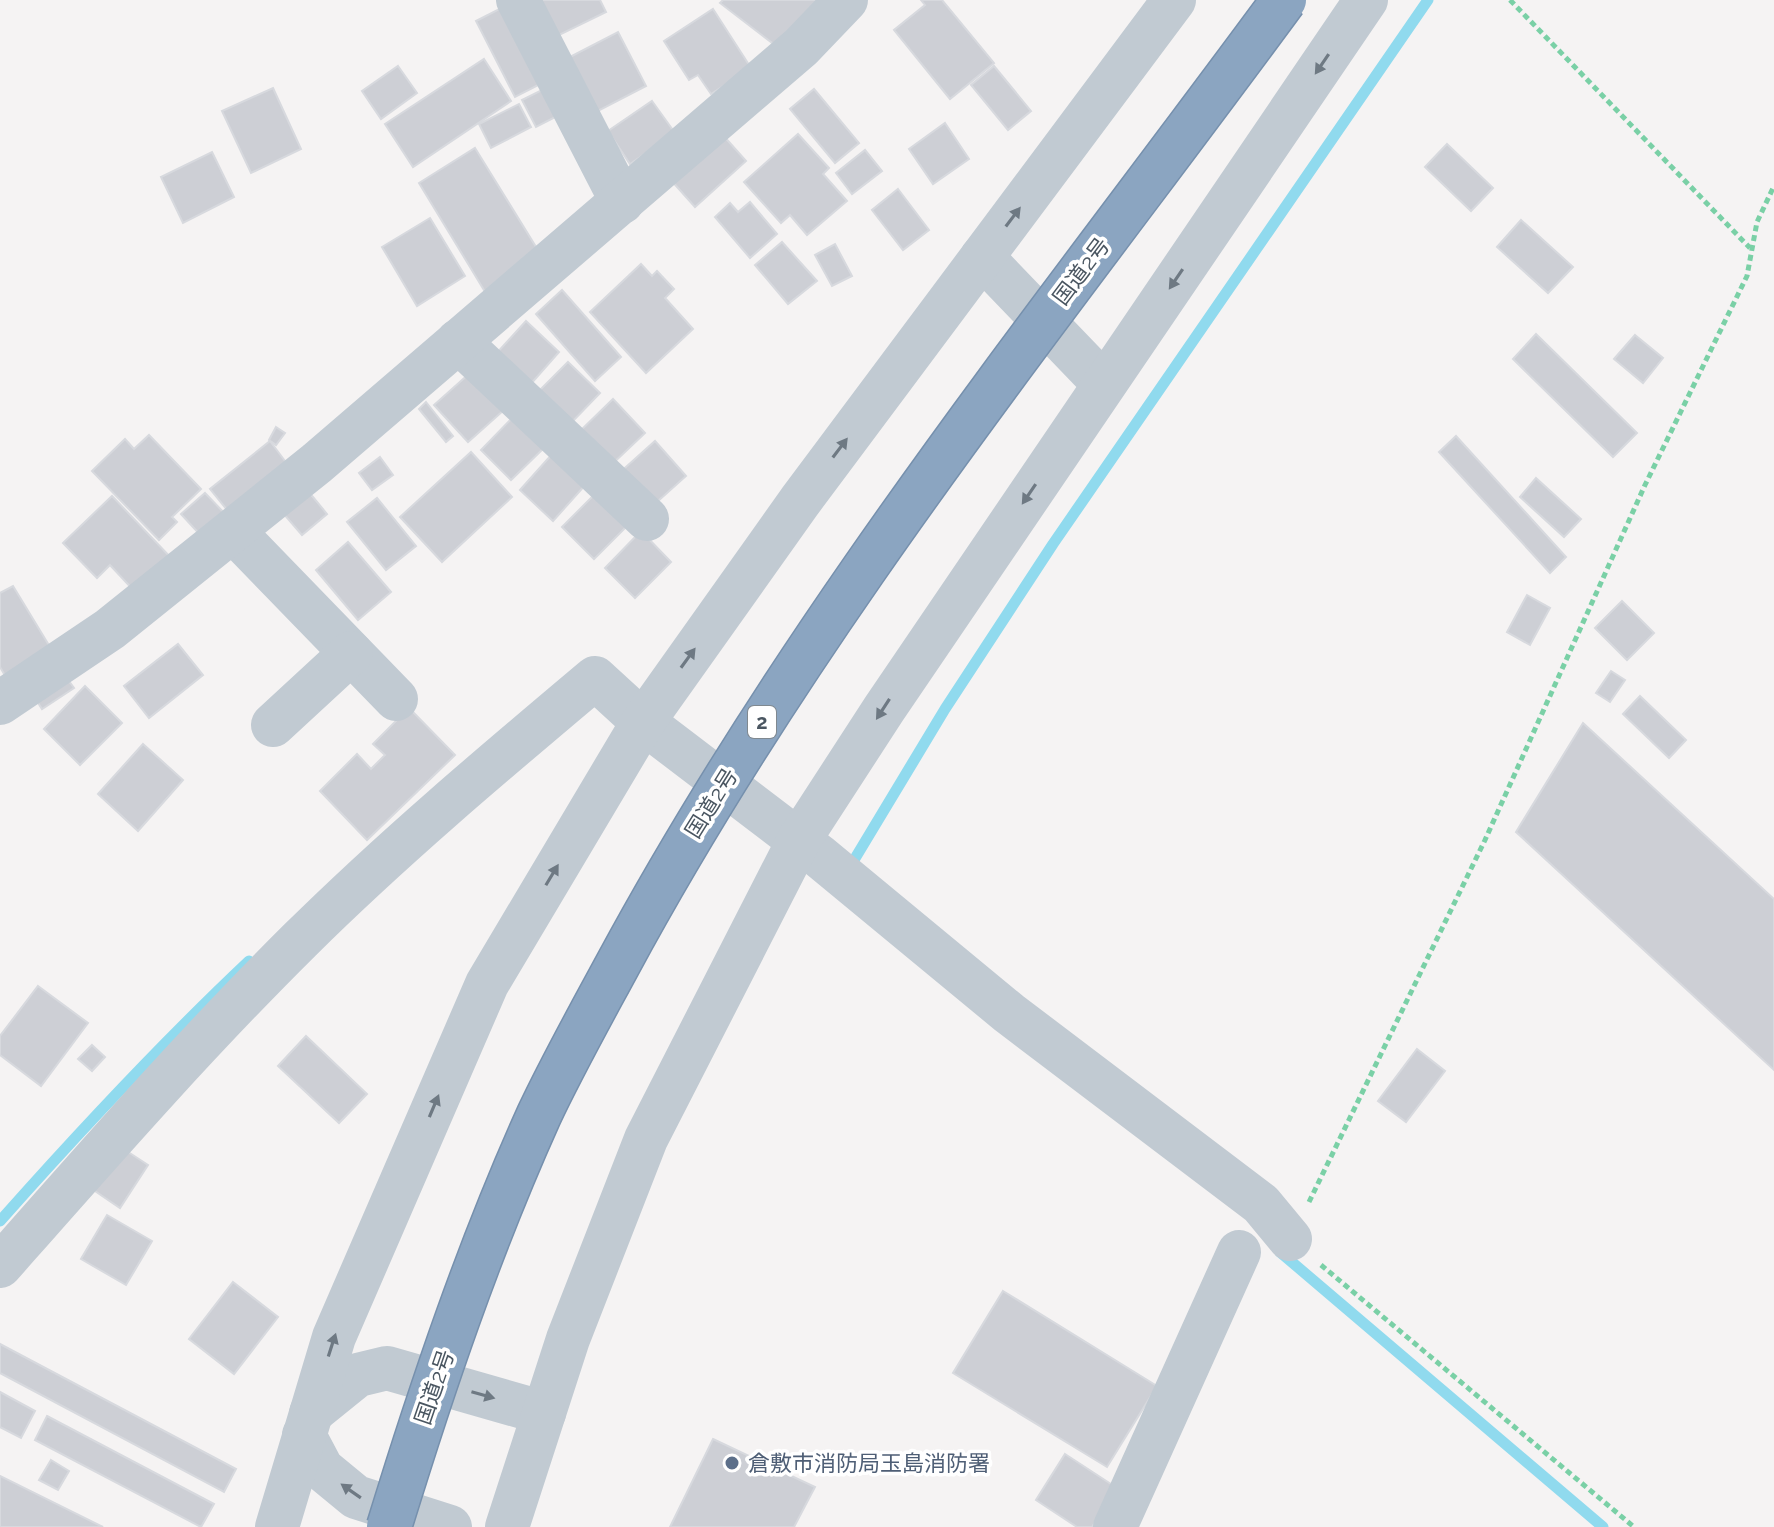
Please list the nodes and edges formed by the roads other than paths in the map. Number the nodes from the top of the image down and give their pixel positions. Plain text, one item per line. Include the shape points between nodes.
1 (518, 0) edge
2 (846, 0) edge
3 (1174, 0) edge
4 (1284, 0) edge
5 (1366, 0) edge
6 (622, 202) junction
7 (982, 257) junction
8 (458, 341) junction
9 (1104, 384) junction
10 (647, 519) dead end
11 (233, 531) junction
12 (351, 653) junction
13 (396, 699) dead end
14 (0, 703) edge
15 (643, 722) junction
16 (273, 725) dead end
17 (827, 863) junction
18 (1290, 1239) road end
19 (1239, 1252) dead end
20 (0, 1266) edge
21 (544, 1413) junction
22 (308, 1424) junction
23 (277, 1527) edge
24 (389, 1527) edge
25 (450, 1527) edge
26 (507, 1527) edge
27 (1115, 1527) edge

1 - 6 street
2 - 6 street via 801,47
7 -> 3 street
4 - 24 highway, 国道2号 / 2, bridge via 821,629 662,882 541,1111 490,1228
5 -> 9 street
6 - 8 street
7 - 9 street
15 -> 7 street
8 - 10 street
8 - 11 street
9 -> 17 street via 884,709
11 - 12 street
11 - 14 street via 110,629
12 - 13 street
12 - 16 street
15 - 17 street
15 - 20 street via 595,678 433,814 300,940 134,1113
22 -> 15 street via 334,1337 487,984
17 - 18 street via 1009,1013 1261,1204
17 - 21 street via 646,1139
19 - 27 street
22 -> 21 street via 358,1375 387,1368
21 - 26 street
22 - 23 street
25 -> 22 street via 356,1497 322,1469

